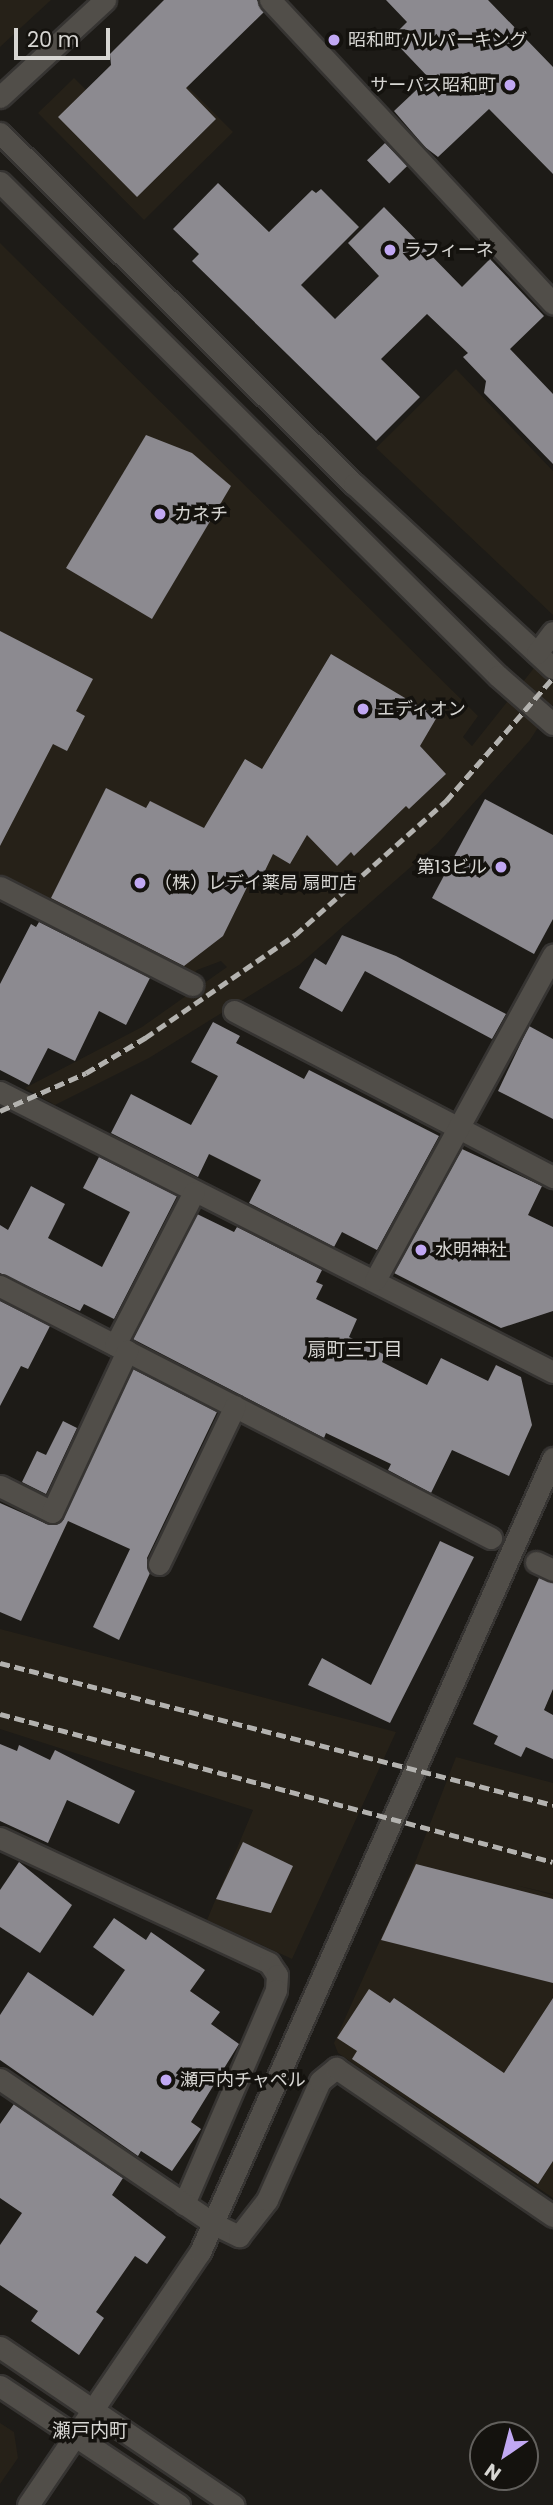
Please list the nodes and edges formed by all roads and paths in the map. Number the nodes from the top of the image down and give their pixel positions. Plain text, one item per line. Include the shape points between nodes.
1 (105, 0) edge
2 (270, 0) edge
3 (0, 97) edge
4 (0, 133) edge
5 (0, 181) edge
6 (553, 303) edge
7 (553, 632) edge
8 (537, 653) junction
9 (553, 668) edge
10 (553, 724) edge
11 (0, 887) edge
12 (553, 955) edge
13 (192, 985) dead end
14 (234, 1011) dead end
15 (0, 1092) edge
16 (459, 1130) junction
17 (553, 1177) edge
18 (194, 1192) junction
19 (375, 1280) junction
20 (0, 1286) edge
21 (121, 1348) junction
22 (553, 1371) edge
23 (235, 1406) junction
24 (553, 1458) edge
25 (0, 1486) edge
26 (491, 1538) dead end
27 (159, 1564) dead end
28 (0, 1838) edge
29 (0, 2079) edge
30 (184, 2204) junction
31 (553, 2216) edge
32 (214, 2224) junction
33 (0, 2347) edge
34 (0, 2386) edge
35 (91, 2410) junction
36 (74, 2437) junction
37 (28, 2505) edge
38 (179, 2505) edge
39 (233, 2505) edge

1 - 3 street
2 - 6 street
4 - 8 street via 354,484
5 - 10 street via 498,676
7 - 8 street
8 - 9 street
11 - 13 street
12 - 16 street
14 - 16 street
15 - 18 street
16 - 17 street
16 - 19 street
18 - 19 street
18 - 21 street
19 - 22 street
20 - 21 street
21 - 23 street
21 - 25 street via 52,1512
23 - 26 street
23 - 27 street
24 - 32 street
28 - 30 street via 268,1964 277,1975 276,1990
29 - 30 street
30 - 32 street
31 - 32 street via 336,2068 320,2081 267,2200 249,2229 239,2236
32 - 35 street via 200,2252
33 - 35 street
34 - 36 street
35 - 36 street
35 - 39 street
36 - 37 street
36 - 38 street

